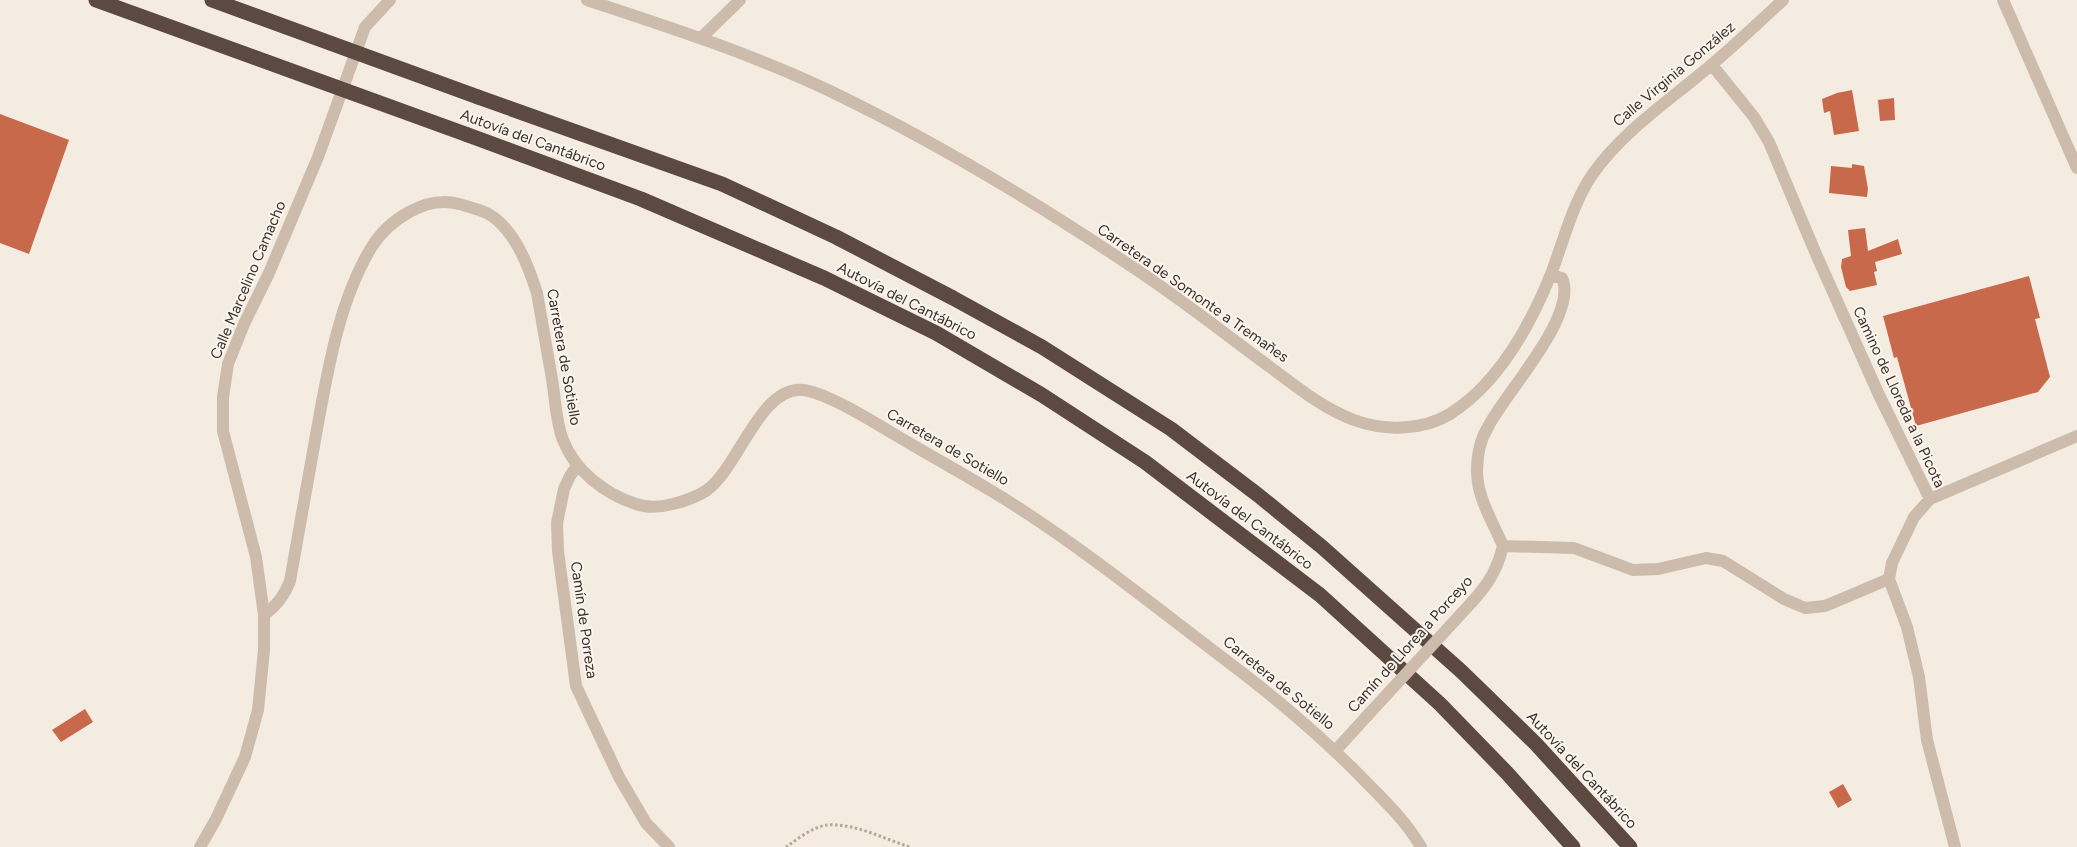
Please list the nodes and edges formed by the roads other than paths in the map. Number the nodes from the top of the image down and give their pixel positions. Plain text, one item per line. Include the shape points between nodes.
1 (96, 0) edge
2 (212, 0) edge
3 (390, 0) edge
4 (587, 0) edge
5 (740, 0) edge
6 (1783, 0) edge
7 (2003, 0) edge
8 (701, 38) junction
9 (1712, 65) junction
10 (1609, 154) joint
11 (2077, 168) edge
12 (1551, 275) junction
13 (2077, 436) edge
14 (577, 466) junction
15 (1930, 499) junction
16 (1503, 546) junction
17 (1889, 579) junction
18 (264, 616) junction
19 (1336, 750) junction
20 (1629, 845) edge
21 (200, 847) edge
22 (669, 847) edge
23 (1421, 847) edge
24 (1573, 847) edge
25 (1955, 847) edge

1 - 24 highway, Autovía del Cantábrico, bridge via 641,199 824,278 936,333 1145,462 1320,595 1440,704 1508,773
2 - 20 highway, Autovía del Cantábrico, bridge via 722,184 836,237 1042,347 1171,429 1322,547 1461,671 1536,744
3 - 18 street, Calle Marcelino Camacho via 365,27 318,157 228,364 222,397 223,431 256,557
4 - 8 street, Carretera de Somonte a Tremañes
5 - 8 street
6 - 9 street, Calle Virginia González
7 - 11 street
8 - 12 street, Carretera de Somonte a Tremañes via 828,90 1000,182 1138,270 1318,403 1356,420 1387,428 1413,427 1446,416 1476,395 1518,340
9 - 10 street, Calle Virginia González via 1628,133
9 - 15 street, Camino de Lloreda a la Picota via 1754,117 1769,142 1879,395
10 - 12 street, Carretera de Somonte a Tremañes via 1582,193
12 - 16 street via 1562,278 1566,285 1563,304 1552,332 1487,427 1480,446 1477,472 1481,500
13 - 15 street
14 - 18 street, Carretera de Sotiello via 562,439 537,292 515,241 498,220 480,210 456,204 430,203 409,212 385,230 371,248 337,328 290,581 284,596
14 - 19 street, Carretera de Sotiello via 598,484 639,506 662,506 688,500 707,490 719,478 765,410 778,397 802,390 820,395 1012,504 1082,552 1267,692
14 - 22 street, Camín de Porreza via 564,489 556,524 576,686 623,785 646,823
15 - 17 street, Camino de Lloreda a la Picota via 1914,517 1892,563
16 - 17 street via 1574,548 1633,570 1658,569 1706,558 1723,560 1784,599 1805,608 1825,606
16 - 19 street, Camín de Llorea a Porceyo, bridge via 1497,568 1485,587
17 - 25 street via 1907,627 1919,677 1927,740
18 - 21 street, Calle Marcelino Camacho via 258,710 245,757
19 - 23 street via 1396,813

